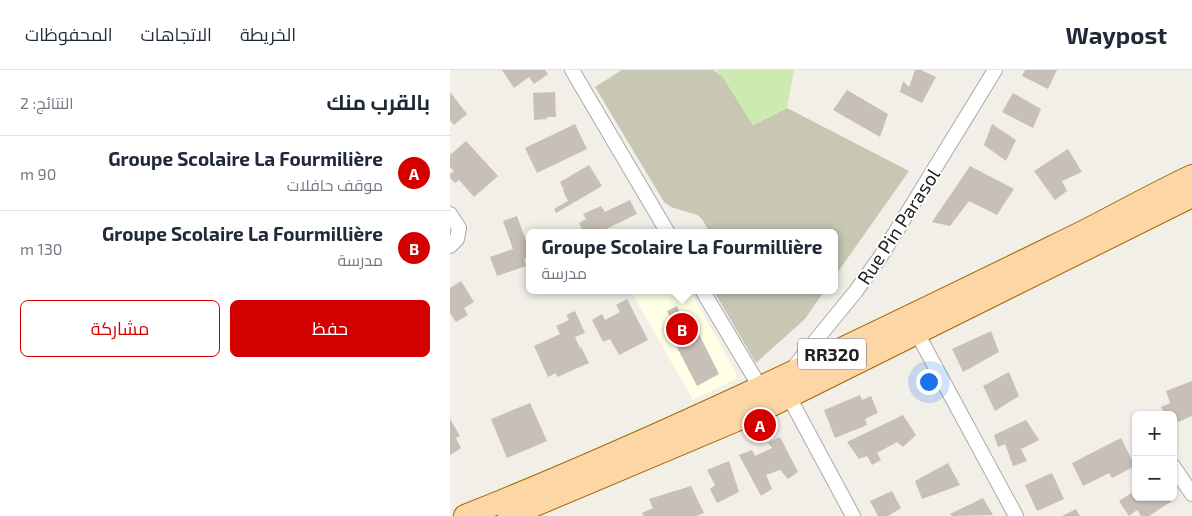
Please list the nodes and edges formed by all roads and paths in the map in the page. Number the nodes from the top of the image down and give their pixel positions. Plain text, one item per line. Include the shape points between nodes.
1 (572, 70) edge
2 (995, 70) edge
3 (1192, 176) edge
4 (1192, 196) edge
5 (450, 214) edge
6 (666, 229) edge
7 (450, 246) edge
8 (704, 294) edge
9 (917, 334) junction
10 (789, 386) junction
11 (760, 387) junction
12 (1177, 472) edge
13 (1192, 494) edge
14 (465, 516) edge
15 (510, 516) edge
16 (853, 516) edge
17 (1016, 516) edge

1 - 6 street
2 - 10 street, Rue Pin Parasol via 881,256
3 - 10 main road, RR320
4 - 9 main road, RR320
5 - 7 street via 458,224 459,232
8 - 11 street
9 - 10 main road, RR320
9 - 17 street
10 - 11 main road, RR320
10 - 15 main road, RR320
10 - 16 street
11 - 14 main road, RR320 via 527,492
12 - 13 street

